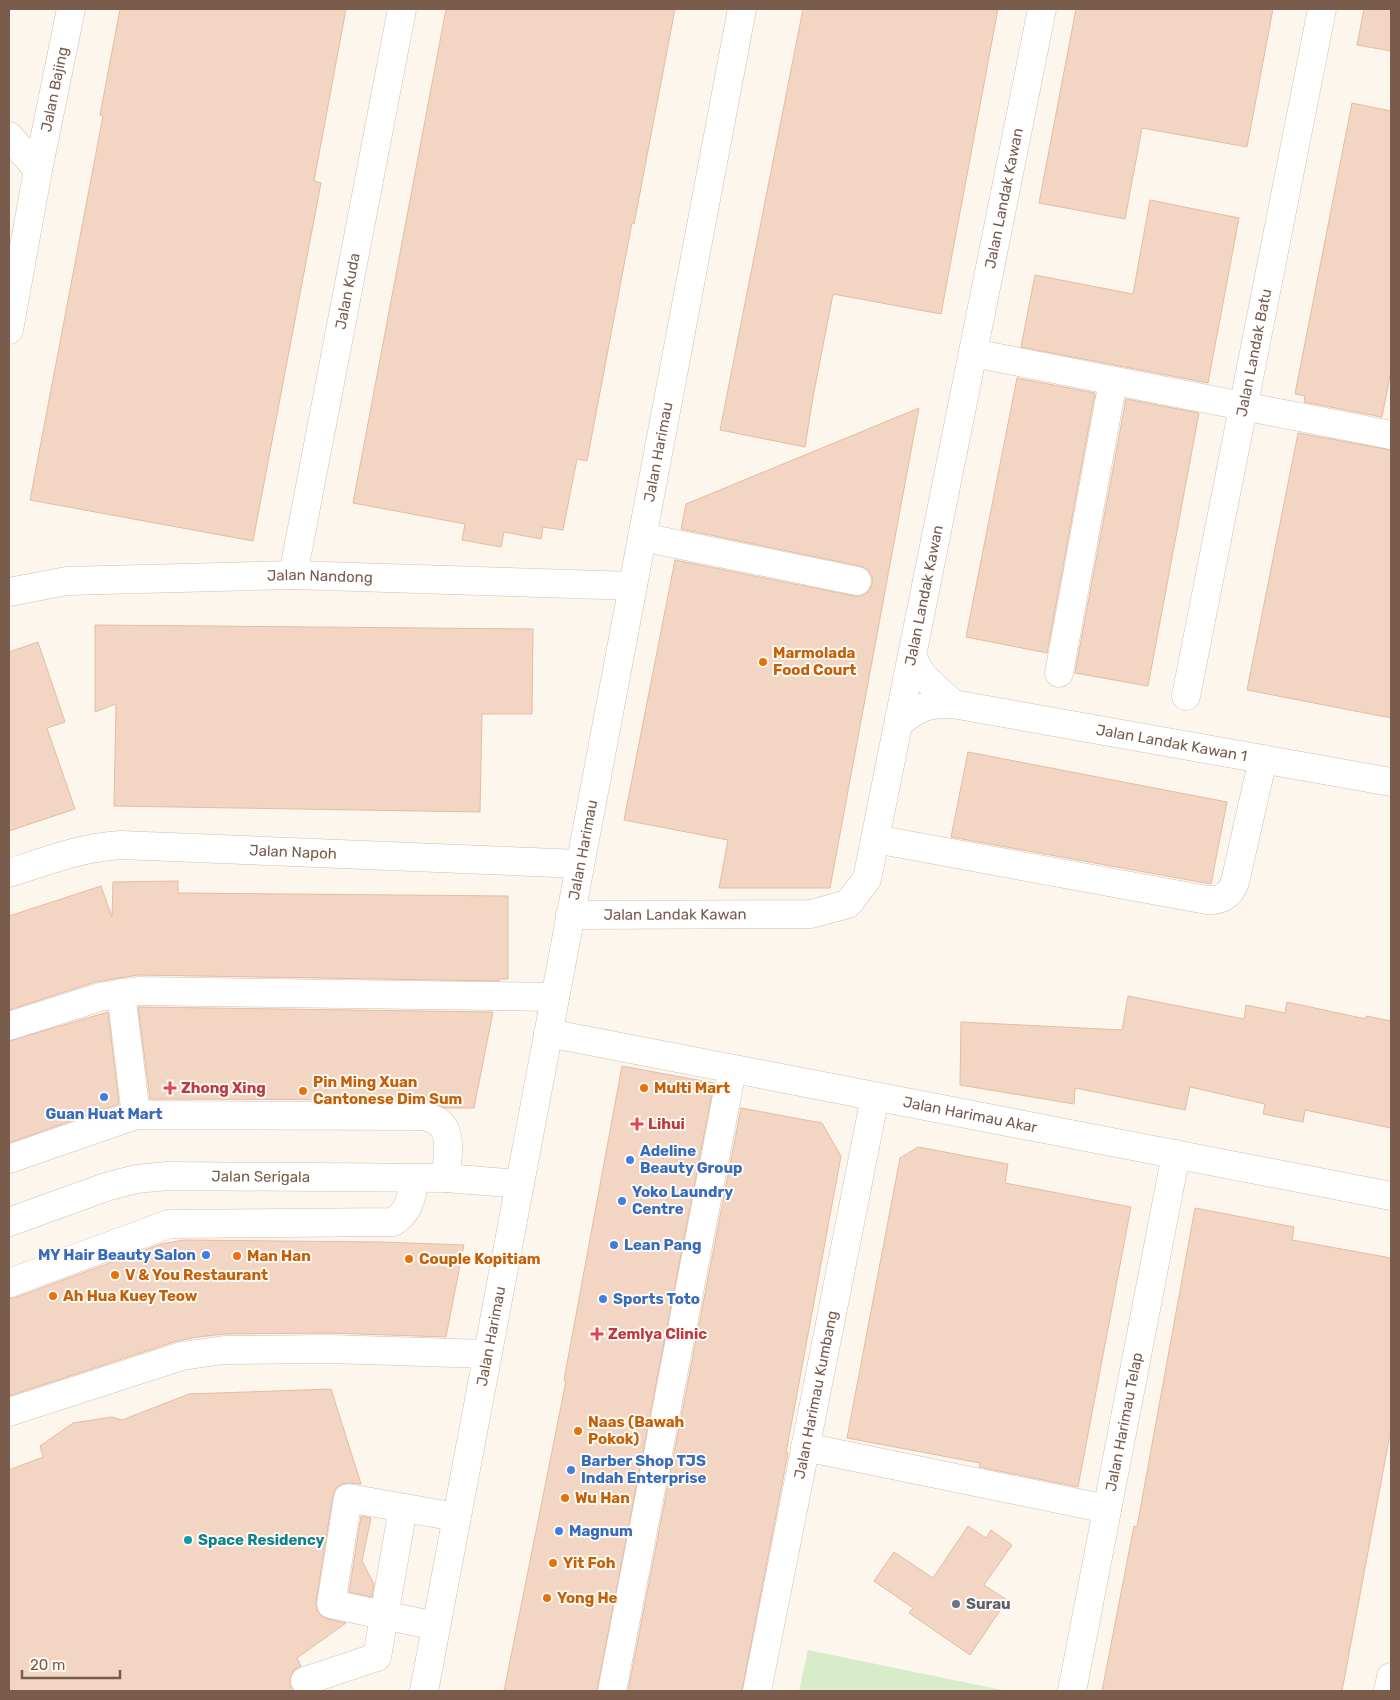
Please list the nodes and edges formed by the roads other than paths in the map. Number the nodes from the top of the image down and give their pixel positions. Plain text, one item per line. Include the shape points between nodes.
1 (71, 9) edge
2 (402, 9) edge
3 (742, 9) edge
4 (1042, 9) edge
5 (1322, 9) edge
6 (9, 136) edge
7 (38, 170) junction
8 (9, 330) edge
9 (973, 353) junction
10 (1113, 381) junction
11 (1244, 406) junction
12 (1391, 435) edge
13 (642, 537) junction
14 (293, 575) junction
15 (857, 581) dead end
16 (633, 586) junction
17 (9, 592) edge
18 (912, 657) junction
19 (1059, 673) dead end
20 (1186, 696) dead end
21 (953, 704) junction
22 (899, 723) junction
23 (1262, 759) junction
24 (1391, 782) edge
25 (875, 839) junction
26 (580, 864) junction
27 (9, 873) edge
28 (570, 915) junction
29 (120, 993) junction
30 (555, 997) junction
31 (9, 1026) edge
32 (548, 1033) junction
33 (732, 1070) junction
34 (875, 1097) junction
35 (136, 1115) junction
36 (1176, 1154) junction
37 (9, 1159) edge
38 (416, 1178) junction
39 (446, 1178) junction
40 (520, 1184) junction
41 (1391, 1196) edge
42 (9, 1222) edge
43 (9, 1283) edge
44 (487, 1354) junction
45 (9, 1412) edge
46 (805, 1447) junction
47 (403, 1508) junction
48 (1107, 1508) junction
49 (456, 1517) junction
50 (384, 1614) junction
51 (436, 1626) junction
52 (1391, 1676) edge
53 (305, 1681) dead end
54 (424, 1691) edge
55 (612, 1691) edge
56 (757, 1691) edge
57 (1072, 1691) edge
58 (1388, 1691) edge

1 - 7 street, Jalan Bajing
2 - 14 street, Jalan Kuda
3 - 13 street, Jalan Harimau
4 - 9 street, Jalan Landak Kawan
5 - 11 street, Jalan Landak Batu
6 - 7 street
7 - 8 street, Jalan Bajing
9 - 10 street
9 - 18 street, Jalan Landak Kawan
10 - 11 street
10 - 19 street
11 - 12 street
11 - 20 street, Jalan Landak Batu
13 - 15 street
13 - 16 street, Jalan Harimau
14 - 16 street, Jalan Nandong
14 - 17 street, Jalan Nandong via 67,581
16 - 26 street, Jalan Harimau
18 - 21 street via 923,676
18 - 22 street, Jalan Landak Kawan
21 - 22 street, Jalan Landak Kawan 1 via 930,704
21 - 23 street, Jalan Landak Kawan 1
22 - 25 street, Jalan Landak Kawan
23 - 24 street, Jalan Landak Kawan 1
23 - 25 street via 1235,882 1232,891 1216,901
25 - 28 street, Jalan Landak Kawan via 867,879 848,904 811,914
26 - 27 street, Jalan Napoh via 121,845 102,846
26 - 28 street, Jalan Harimau
28 - 30 street, Jalan Harimau
29 - 30 street
29 - 31 street via 100,996
29 - 35 street
30 - 32 street, Jalan Harimau
32 - 33 street, Jalan Harimau Akar
32 - 40 street, Jalan Harimau
33 - 34 street, Jalan Harimau Akar
33 - 55 street
34 - 36 street, Jalan Harimau Akar
34 - 46 street, Jalan Harimau Kumbang
35 - 37 street
35 - 39 street via 434,1118 447,1133
36 - 41 street, Jalan Harimau Akar
36 - 48 street, Jalan Harimau Telap
38 - 39 street, Jalan Serigala
38 - 42 street, Jalan Serigala via 168,1176 136,1179
38 - 43 street via 406,1211 393,1222 169,1224
39 - 40 street, Jalan Serigala
40 - 44 street, Jalan Harimau
44 - 45 street via 330,1349 224,1350 182,1356
44 - 49 street, Jalan Harimau
46 - 48 street
46 - 56 street, Jalan Harimau Kumbang
47 - 49 street
47 - 50 street
47 - 50 street via 348,1498 331,1604
48 - 57 street, Jalan Harimau Telap
49 - 51 street, Jalan Harimau
50 - 51 street
50 - 53 street via 377,1657
51 - 54 street, Jalan Harimau
52 - 58 street

